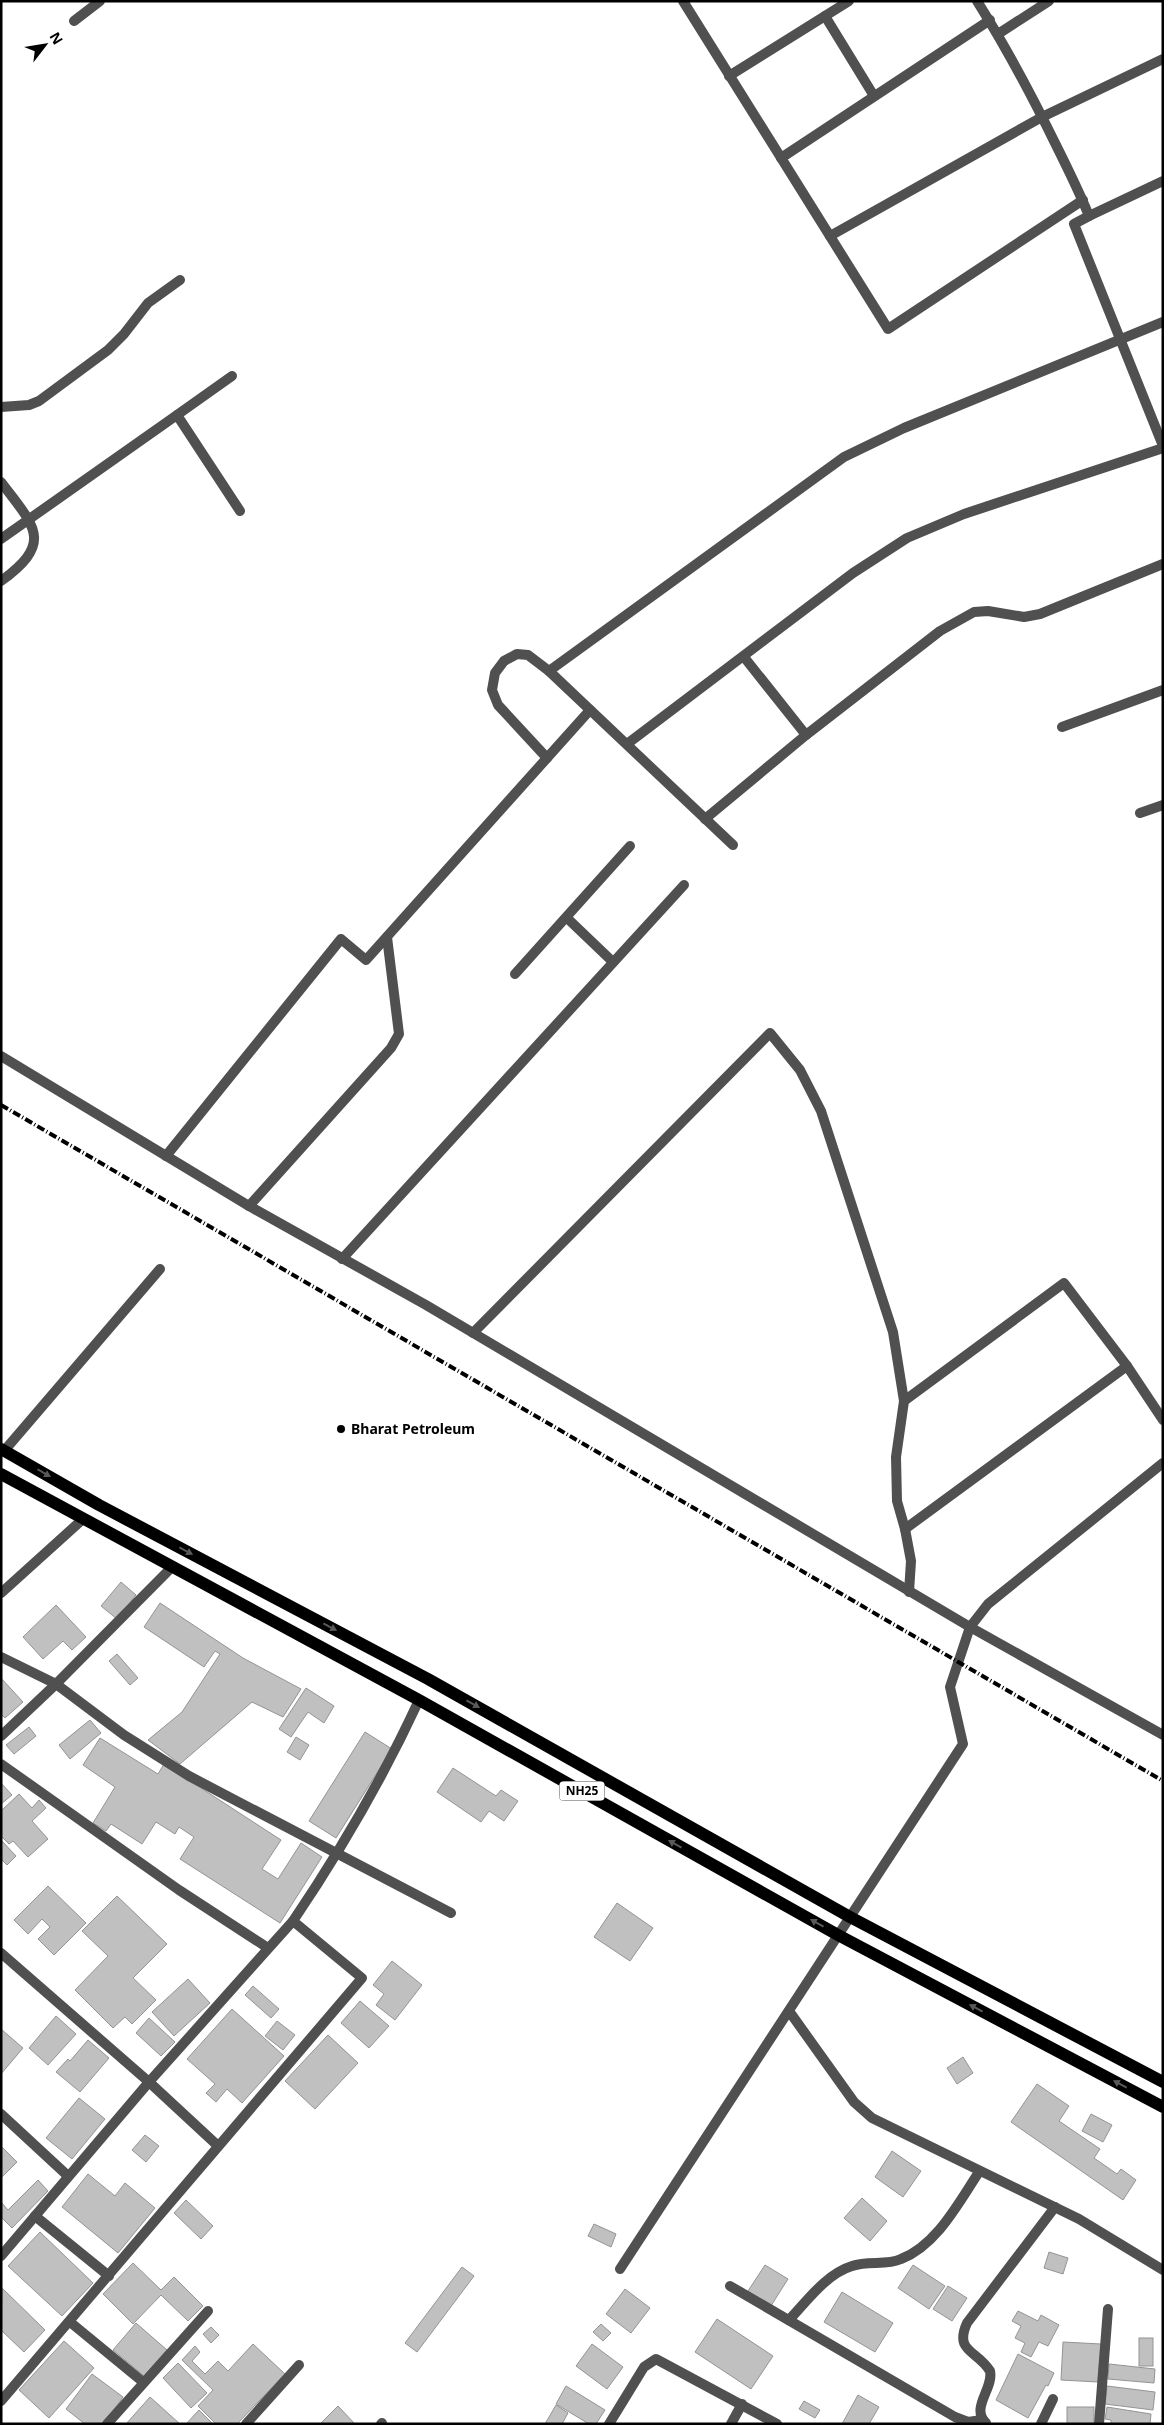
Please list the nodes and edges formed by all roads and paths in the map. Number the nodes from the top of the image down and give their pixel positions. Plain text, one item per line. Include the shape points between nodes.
1 (100, 1) edge
2 (683, 1) edge
3 (849, 1) edge
4 (977, 1) edge
5 (1049, 1) edge
6 (825, 16) junction
7 (990, 20) junction
8 (74, 21) dead end
9 (998, 34) junction
10 (1163, 59) edge
11 (729, 76) junction
12 (874, 96) junction
13 (1042, 117) junction
14 (781, 158) junction
15 (1163, 182) edge
16 (1083, 200) junction
17 (1089, 216) junction
18 (830, 236) junction
19 (180, 280) dead end
20 (1163, 322) edge
21 (1119, 338) junction
22 (232, 376) dead end
23 (1, 407) edge
24 (177, 415) junction
25 (1163, 447) edge
26 (1, 482) edge
27 (240, 511) dead end
28 (29, 520) junction
29 (1, 539) edge
30 (1163, 564) edge
31 (1, 581) edge
32 (744, 657) junction
33 (549, 672) junction
34 (1163, 690) edge
35 (590, 710) junction
36 (1062, 727) dead end
37 (806, 735) junction
38 (627, 744) junction
39 (547, 758) junction
40 (1163, 805) edge
41 (1140, 814) dead end
42 (705, 819) junction
43 (732, 844) dead end
44 (630, 846) dead end
45 (684, 884) dead end
46 (567, 918) junction
47 (387, 937) junction
48 (613, 962) junction
49 (515, 974) dead end
50 (1, 1056) edge
51 (166, 1156) junction
52 (249, 1206) junction
53 (342, 1259) junction
54 (160, 1269) dead end
55 (473, 1333) junction
56 (1127, 1366) junction
57 (904, 1401) junction
58 (1163, 1420) edge
59 (3, 1450) edge
60 (1163, 1463) edge
61 (1, 1474) edge
62 (83, 1519) junction
63 (905, 1529) junction
64 (172, 1567) junction
65 (909, 1592) junction
66 (1, 1593) edge
67 (970, 1627) junction
68 (1, 1657) edge
69 (56, 1684) junction
70 (419, 1700) junction
71 (1163, 1735) edge
72 (1, 1736) edge
73 (1, 1764) edge
74 (339, 1854) junction
75 (451, 1913) dead end
76 (850, 1918) junction
77 (293, 1921) junction
78 (838, 1935) junction
79 (268, 1948) junction
80 (1, 1954) edge
81 (789, 2011) junction
82 (149, 2082) junction
83 (1163, 2082) edge
84 (1163, 2107) edge
85 (1, 2114) edge
86 (217, 2145) junction
87 (979, 2172) junction
88 (68, 2176) junction
89 (1055, 2207) junction
90 (35, 2216) junction
91 (1, 2256) edge
92 (620, 2269) dead end
93 (1163, 2270) edge
94 (109, 2276) junction
95 (730, 2286) dead end
96 (1108, 2309) dead end
97 (208, 2311) dead end
98 (789, 2320) junction
99 (70, 2322) junction
100 (299, 2365) dead end
101 (143, 2382) junction
102 (1053, 2399) dead end
103 (1, 2401) edge
104 (742, 2404) junction
105 (985, 2422) edge
106 (107, 2424) edge
107 (246, 2424) edge
108 (609, 2424) edge
109 (731, 2424) edge
110 (777, 2424) edge
111 (1041, 2424) edge
112 (1099, 2424) edge

1 - 8 street
2 - 11 street
3 - 6 street
4 - 7 street
5 - 9 street
6 - 11 street
6 - 12 street
7 - 9 street
7 - 12 street
9 - 13 street
10 - 13 street
11 - 14 street
12 - 14 street
13 - 16 street
13 - 18 street
14 - 18 street
15 - 17 street
16 - 17 street
16 - 18 street via 888,329
17 - 21 street via 1074,224
19 - 23 street via 148,303 108,350 39,401
20 - 21 street
21 - 25 street
21 - 33 street via 904,428 844,457
22 - 24 street
24 - 27 street
24 - 28 street
25 - 32 street via 964,514 907,538 853,573
26 - 28 street
28 - 29 street
28 - 31 street via 36,540 30,556
30 - 37 street via 1040,614 1024,617 988,611 967,615 940,631
32 - 37 street
32 - 38 street
33 - 35 street
33 - 39 street via 528,655 517,654 504,661 495,673 492,690 498,705
34 - 36 street
35 - 38 street
35 - 39 street
37 - 42 street
38 - 42 street
39 - 47 street
40 - 41 street
42 - 43 street
44 - 46 street
45 - 48 street
46 - 48 street
46 - 49 street
47 - 51 street via 366,960 341,939
47 - 52 street via 399,1034 391,1048
48 - 53 street
50 - 51 street
51 - 52 street
52 - 53 street
53 - 55 street
54 - 59 street
55 - 57 street via 770,1032 800,1070 821,1111 893,1332
55 - 65 street
56 - 57 street via 1064,1283
56 - 58 street
56 - 63 street
57 - 63 street via 896,1456 897,1501
59 -> 76 main road, NH25 via 107,1509 428,1679
60 - 67 street via 988,1604
61 - 62 main road, NH25
62 - 64 main road, NH25
62 - 66 street
63 - 65 street via 911,1561
64 - 69 street
64 - 70 main road, NH25
65 - 67 street
67 - 71 street
67 - 76 street via 950,1687 963,1744
68 - 69 street
69 - 72 street
69 - 74 street via 124,1735 189,1776
70 - 74 street
78 -> 70 main road, NH25
73 - 79 street via 179,1890
74 - 75 street
74 - 77 street
76 - 78 street
76 - 83 main road, NH25
77 - 79 street
77 - 86 street via 362,1978
78 - 81 street
84 -> 78 main road, NH25
79 - 82 street
80 - 82 street
81 - 87 street via 862,2110
81 - 92 street
82 - 86 street
82 - 88 street
85 - 88 street
86 - 94 street
87 - 89 street
87 - 98 street via 933,2237 916,2251 901,2259 852,2265 839,2271
88 - 90 street
89 - 93 street via 1100,2230
89 - 105 street via 967,2322 962,2334 964,2346 988,2367 991,2376 980,2407
90 - 91 street
90 - 94 street
94 - 99 street
95 - 98 street
96 - 112 street
97 - 101 street
98 - 105 street via 954,2417 968,2422
99 - 101 street
99 - 103 street
100 - 107 street
101 - 106 street
102 - 111 street
104 - 108 street via 656,2359 644,2367
104 - 109 street
104 - 110 street

